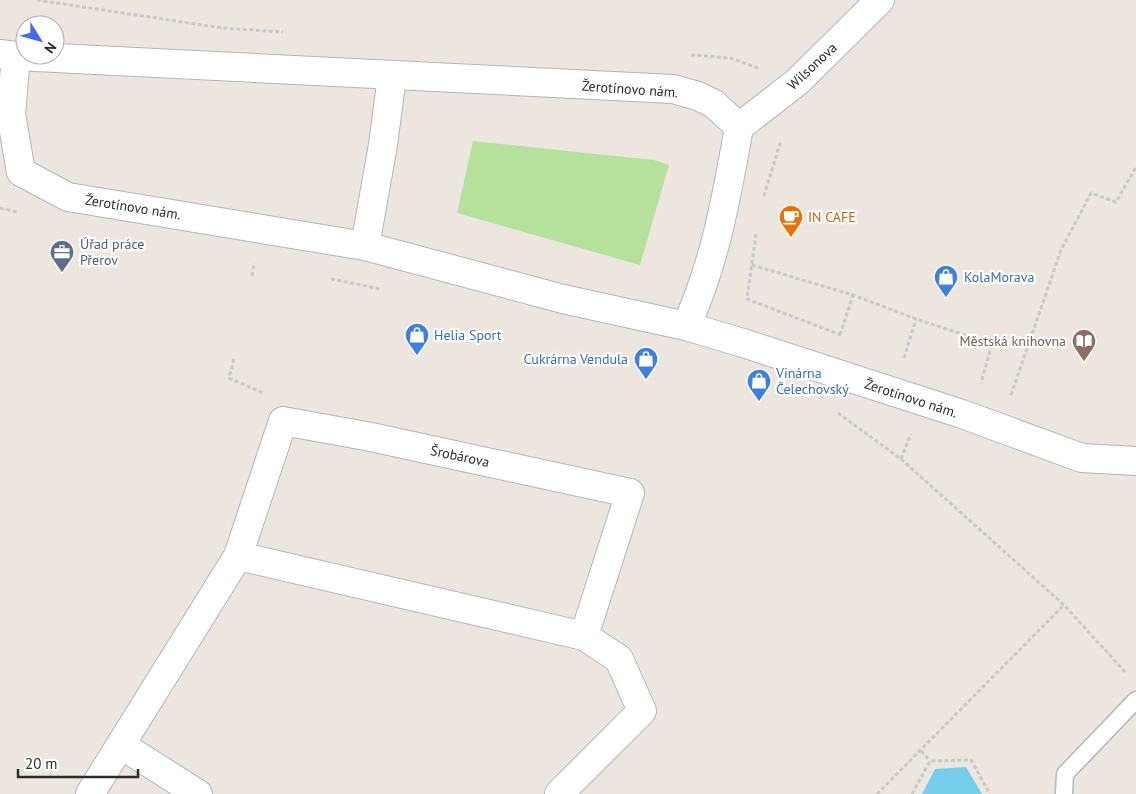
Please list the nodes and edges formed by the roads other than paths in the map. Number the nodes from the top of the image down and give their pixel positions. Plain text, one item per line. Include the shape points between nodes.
1 (880, 0) edge
2 (8, 55) edge
3 (392, 76) junction
4 (739, 127) junction
5 (365, 246) junction
6 (686, 326) junction
7 (1136, 461) edge
8 (238, 556) junction
9 (584, 636) junction
10 (1136, 700) edge
11 (121, 745) junction
12 (90, 794) edge
13 (198, 794) edge
14 (559, 794) edge
15 (1064, 794) edge

1 - 4 street, Wilsonova via 797,82
2 - 3 street, Žerotínovo nám.
2 - 5 street, Žerotínovo nám. via 11,114 22,172 68,197
3 - 4 street, Žerotínovo nám. via 673,89 714,104
3 - 5 street
4 - 6 street via 725,206 698,299
5 - 6 street, Žerotínovo nám. via 563,298
6 - 7 street, Žerotínovo nám. via 962,414 1082,458
8 - 9 street
8 - 9 street, Šrobárova via 283,421 630,493
8 - 11 street
9 - 14 street via 619,659 642,711
10 - 15 lane via 1065,774
11 - 12 street
11 - 13 street

